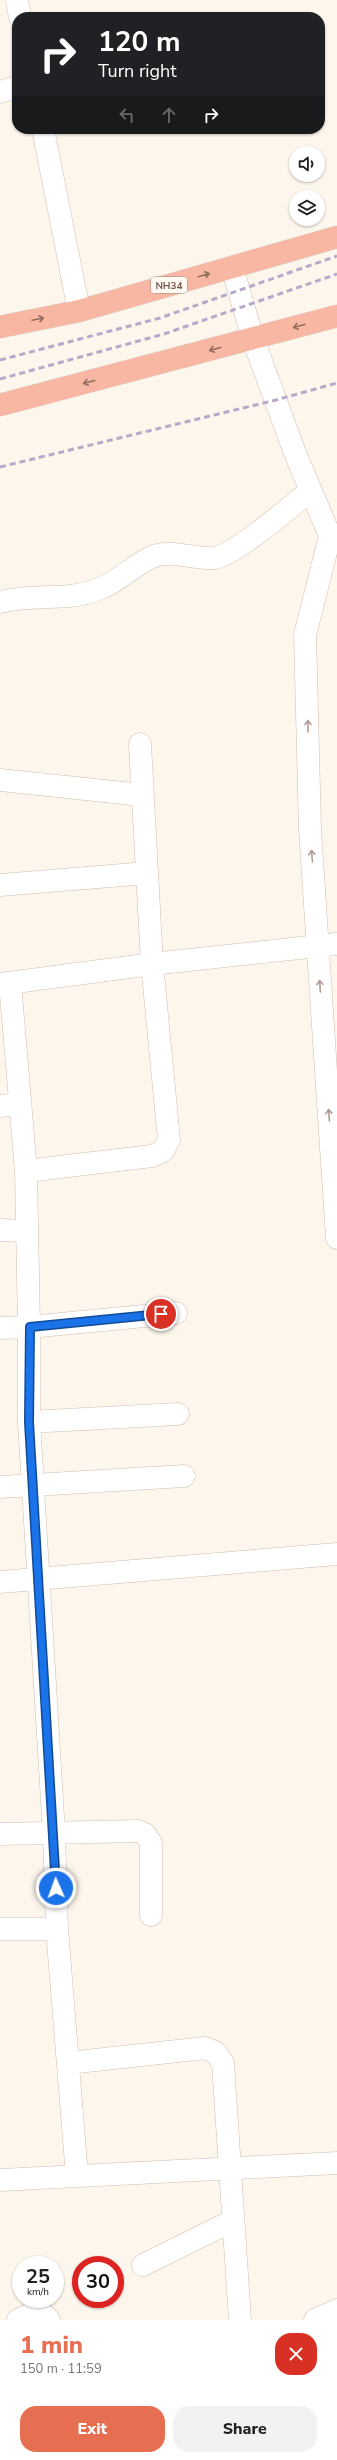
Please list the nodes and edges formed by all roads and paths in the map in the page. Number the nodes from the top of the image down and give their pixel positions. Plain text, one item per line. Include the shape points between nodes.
1 (17, 0) edge
2 (19, 12) edge
3 (12, 88) edge
4 (0, 92) edge
5 (44, 134) edge
6 (337, 237) edge
7 (232, 267) junction
8 (79, 310) junction
9 (337, 316) edge
10 (0, 327) edge
11 (253, 338) junction
12 (0, 406) edge
13 (311, 490) junction
14 (333, 537) edge
15 (0, 602) edge
16 (140, 744) dead end
17 (0, 780) edge
18 (142, 795) junction
19 (147, 873) junction
20 (0, 885) edge
21 (327, 944) edge
22 (152, 964) junction
23 (5, 983) edge
24 (10, 1105) edge
25 (26, 1171) junction
26 (0, 1230) edge
27 (27, 1230) junction
28 (337, 1238) edge
29 (176, 1313) dead end
30 (30, 1327) junction
31 (0, 1328) edge
32 (178, 1414) dead end
33 (29, 1422) junction
34 (184, 1476) dead end
35 (33, 1486) junction
36 (0, 1487) edge
37 (337, 1554) edge
38 (38, 1579) junction
39 (0, 1582) edge
40 (54, 1833) junction
41 (0, 1834) edge
42 (151, 1915) dead end
43 (0, 1929) edge
44 (57, 1929) junction
45 (68, 2063) junction
46 (337, 2163) edge
47 (228, 2168) junction
48 (77, 2176) junction
49 (0, 2180) edge
50 (232, 2221) junction
51 (143, 2265) dead end
52 (337, 2310) edge
53 (18, 2320) edge
54 (48, 2320) edge
55 (240, 2320) edge
56 (315, 2320) edge

1 - 2 street
3 - 4 street
5 - 8 street
6 - 7 highway, NH34
8 -> 7 highway, NH34
7 - 11 street
10 -> 8 highway, NH34
9 -> 11 highway
11 -> 12 highway
11 - 13 street
13 - 14 street
13 - 15 street via 232,550 216,558 169,554 154,556 100,589 61,597 37,596
21 -> 14 street via 310,829 306,635
16 - 18 street
17 - 18 street
18 - 19 street
19 - 20 street
19 - 22 street
21 - 22 street
28 -> 21 street
22 - 23 street
22 - 25 street via 169,1140 163,1151 152,1156
23 - 24 street
24 - 25 street
25 - 27 street
26 - 27 street
27 - 30 street
29 - 30 street
30 - 31 street
30 - 33 street
32 - 33 street
33 - 35 street
34 - 35 street
35 - 36 street
35 - 38 street
37 - 38 street
38 - 39 street
38 - 40 street
40 - 41 street
40 - 42 street via 138,1831 145,1834 151,1843
40 - 44 street
43 - 44 street
44 - 45 street
45 - 47 street via 205,2048 216,2052 223,2063
45 - 48 street
46 - 47 street
47 - 48 street
47 - 50 street
48 - 49 street
50 - 51 street
50 - 55 street
52 - 56 street
53 - 54 street via 41,2312

